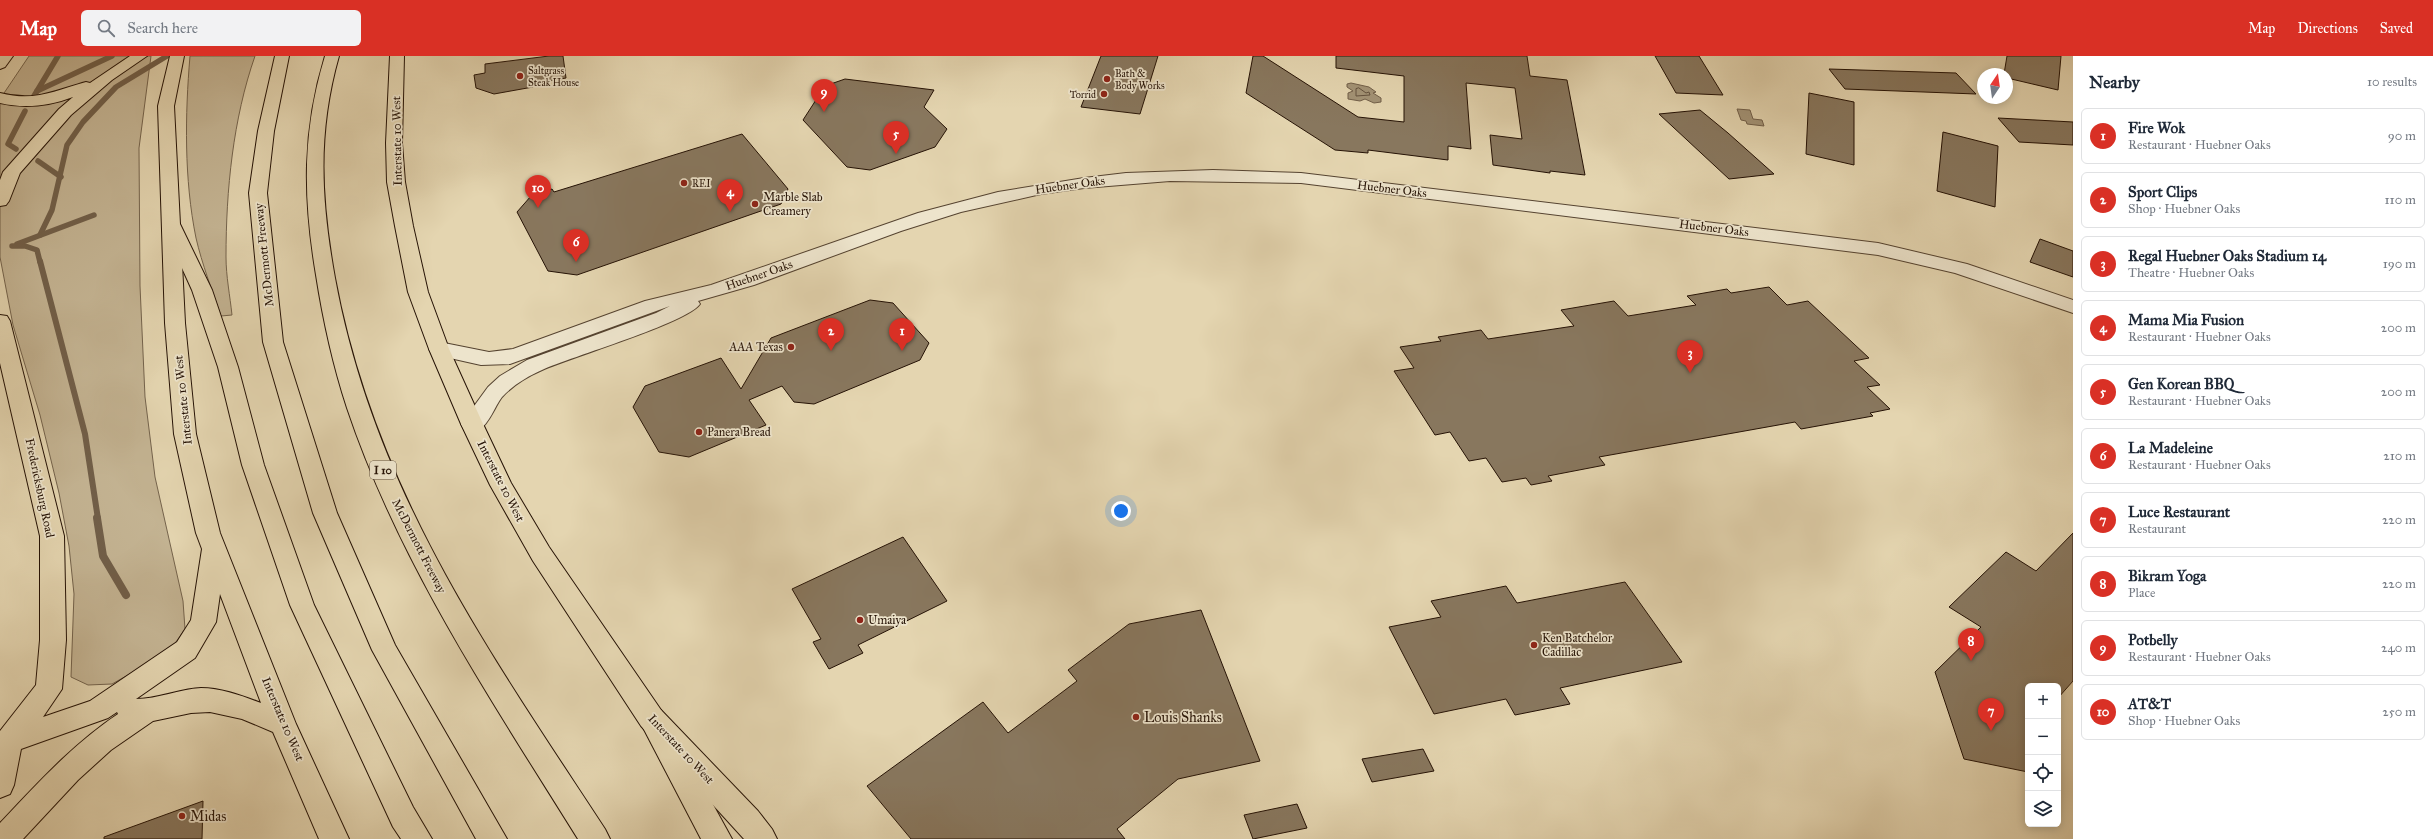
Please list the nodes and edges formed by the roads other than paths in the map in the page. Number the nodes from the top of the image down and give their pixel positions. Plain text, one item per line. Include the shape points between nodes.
1 (6, 56) edge
2 (140, 56) edge
3 (282, 56) edge
4 (332, 56) edge
5 (397, 56) edge
6 (177, 59) edge
7 (0, 64) edge
8 (107, 77) junction
9 (0, 98) edge
10 (0, 201) edge
11 (171, 224) junction
12 (717, 290) junction
13 (2073, 307) edge
14 (0, 321) edge
15 (439, 349) junction
16 (472, 424) junction
17 (214, 549) junction
18 (99, 710) junction
19 (144, 712) junction
20 (651, 718) junction
21 (283, 724) junction
22 (3, 740) edge
23 (0, 785) edge
24 (4, 839) edge
25 (334, 839) edge
26 (417, 839) edge
27 (492, 839) edge
28 (595, 839) edge
29 (717, 839) edge
30 (762, 839) edge

1 - 7 main road
2 - 8 main road
3 - 27 main road, McDermott Freeway via 266,131 258,193 273,342 325,513 334,534 386,650
4 - 28 main road, McDermott Freeway / I 10 via 323,80 313,140 316,222 333,321 358,409 398,506 441,591
5 - 15 main road, Interstate 10 West via 394,122 396,182 418,292
6 - 11 main road, Interstate 10 West via 166,106
8 - 9 main road via 79,90 46,100 23,103
8 - 10 main road via 64,112 12,172
11 - 17 main road, Interstate 10 West via 175,323 185,434
11 - 26 main road via 206,304 228,367 253,465 302,605 403,817
12 - 13 street, Huebner Oaks via 897,226 1009,194 1124,177 1241,174 1309,179 1878,249 1967,270
12 - 15 street, Huebner Oaks via 655,304 525,352 498,359 478,359
12 - 16 street, Huebner Oaks via 663,318 534,365 507,381 495,392
14 - 22 main road, Fredericksburg Road via 52,536 53,640 49,689
15 - 16 main road, Interstate 10 West
16 - 20 main road, Interstate 10 West via 501,485 541,554
17 - 18 main road via 203,622 186,650
17 - 21 main road, Interstate 10 West
18 - 19 main road
18 - 22 main road
19 - 21 main road via 202,700 241,706
19 - 24 main road via 101,741 68,771
20 - 29 main road
20 - 30 main road, Interstate 10 West
21 - 25 main road, Interstate 10 West
22 - 23 main road, Fredericksburg Road

